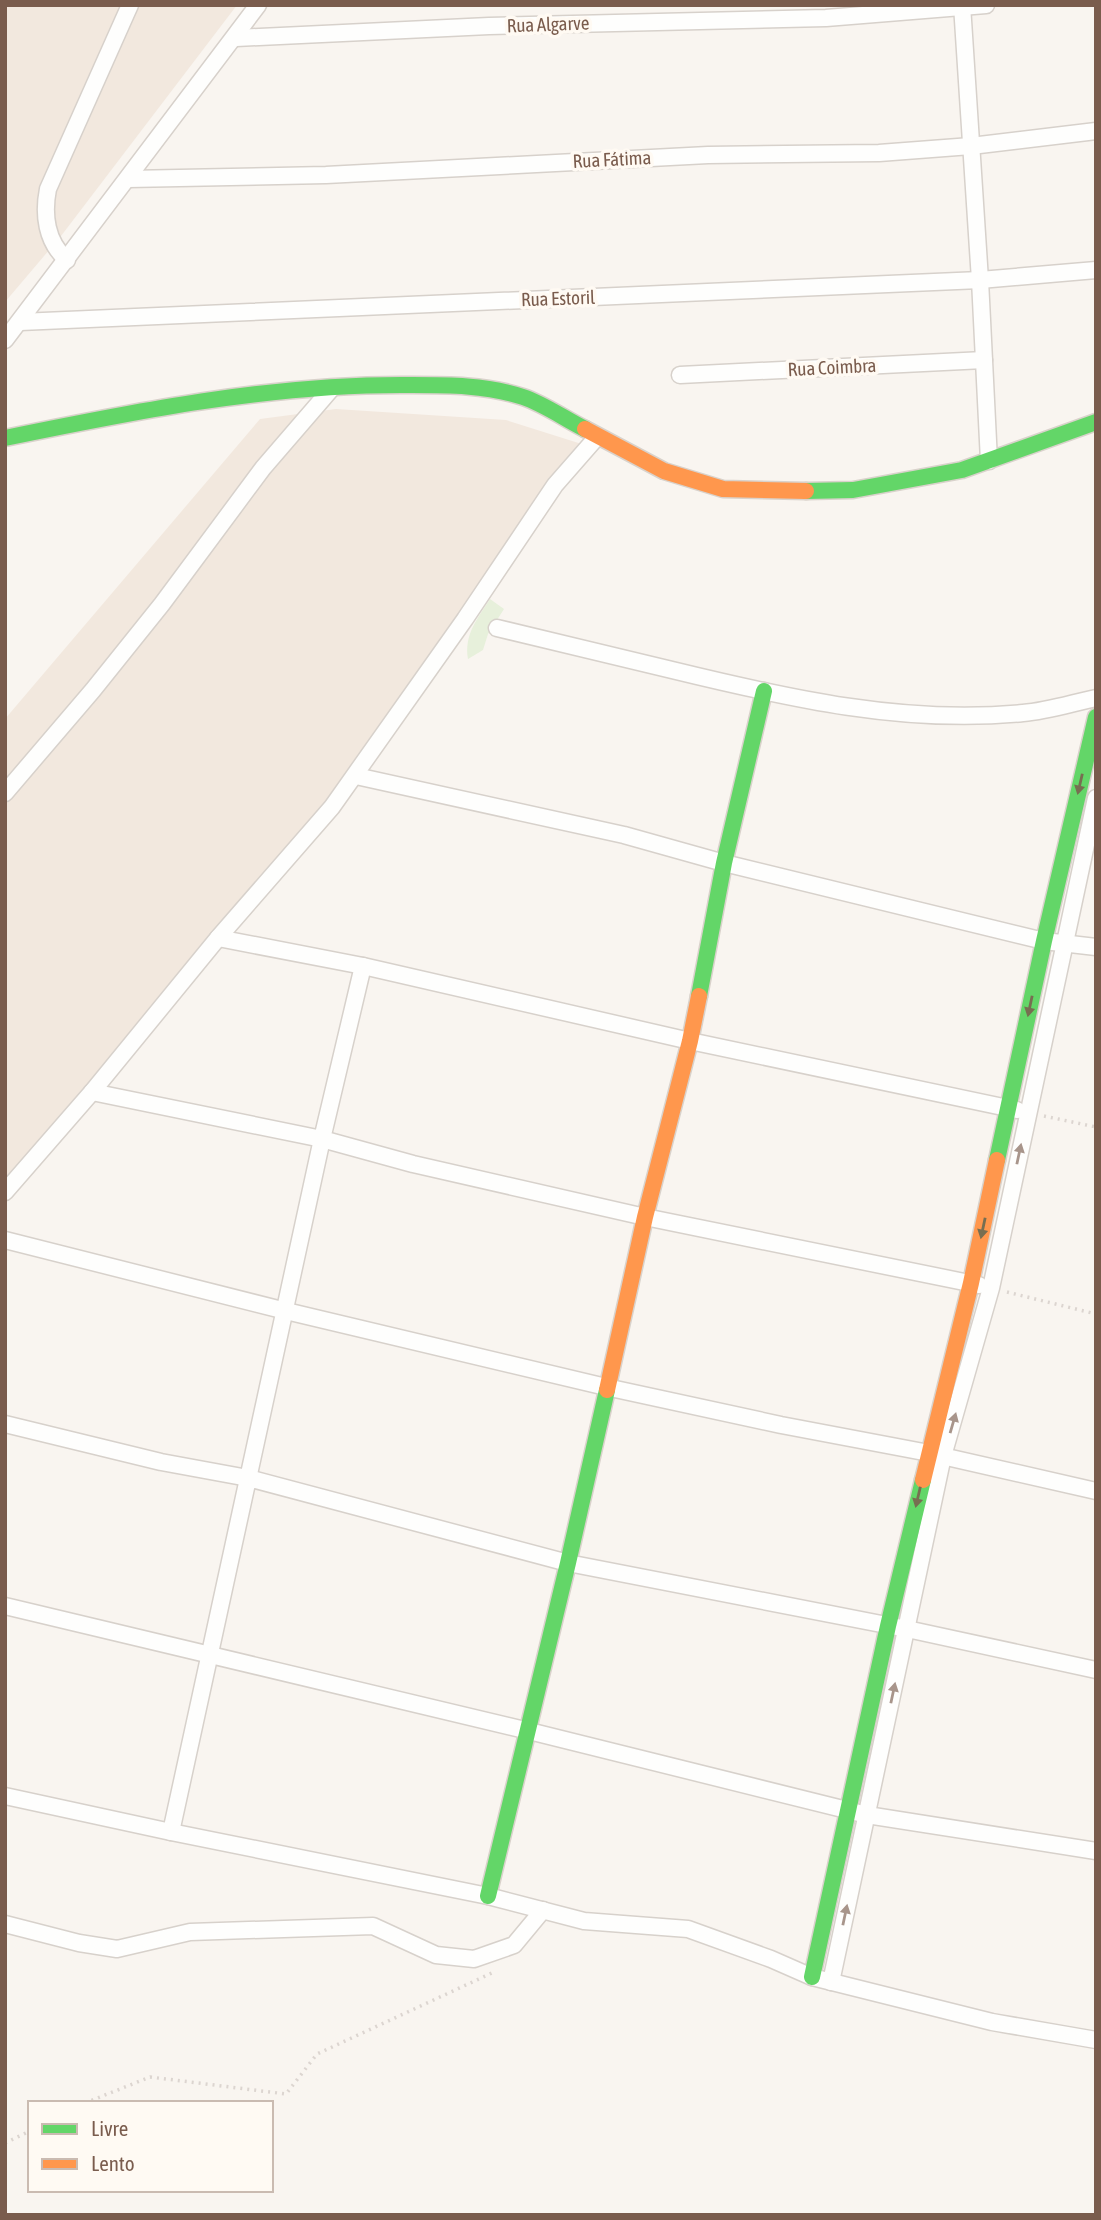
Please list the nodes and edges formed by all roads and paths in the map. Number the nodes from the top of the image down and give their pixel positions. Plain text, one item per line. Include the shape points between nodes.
1 (130, 5) edge
2 (986, 5) edge
3 (962, 6) edge
4 (255, 7) edge
5 (236, 38) junction
6 (1096, 131) edge
7 (971, 146) junction
8 (128, 179) junction
9 (67, 260) junction
10 (1096, 270) edge
11 (980, 280) junction
12 (20, 322) junction
13 (5, 340) edge
14 (984, 360) junction
15 (680, 375) dead end
16 (332, 388) junction
17 (1096, 422) edge
18 (597, 437) junction
19 (5, 438) edge
20 (989, 461) junction
21 (497, 628) dead end
22 (764, 691) junction
23 (1096, 698) edge
24 (1096, 717) edge
25 (356, 776) junction
26 (5, 793) edge
27 (1096, 798) edge
28 (724, 863) junction
29 (218, 938) junction
30 (1044, 941) junction
31 (1065, 943) junction
32 (1096, 947) edge
33 (363, 966) junction
34 (690, 1041) junction
35 (92, 1092) junction
36 (1009, 1108) junction
37 (1028, 1112) junction
38 (1096, 1127) edge
39 (322, 1139) junction
40 (5, 1192) edge
41 (645, 1217) junction
42 (5, 1240) edge
43 (971, 1283) junction
44 (991, 1288) junction
45 (286, 1311) junction
46 (1096, 1314) edge
47 (606, 1387) junction
48 (5, 1424) edge
49 (936, 1455) junction
50 (248, 1478) junction
51 (1096, 1491) edge
52 (568, 1563) junction
53 (5, 1606) edge
54 (888, 1626) junction
55 (907, 1629) junction
56 (210, 1655) junction
57 (1096, 1670) edge
58 (529, 1731) junction
59 (5, 1796) edge
60 (848, 1810) junction
61 (867, 1815) junction
62 (171, 1832) junction
63 (1096, 1851) edge
64 (488, 1896) junction
65 (543, 1910) junction
66 (5, 1924) edge
67 (514, 1945) junction
68 (812, 1977) junction
69 (831, 1982) junction
70 (1096, 2040) edge
71 (90, 2101) edge
72 (28, 2132) edge
73 (5, 2143) edge

1 - 9 street via 48,189 44,210 54,246
2 - 3 street, Rua Algarve
3 - 5 street, Rua Algarve via 826,18
3 - 7 street
4 - 5 street
5 - 8 street
6 - 7 street, Rua Fátima
7 - 8 street, Rua Fátima via 326,175
7 - 11 street
8 - 9 street
9 - 12 street
10 - 11 street, Rua Estoril
11 - 12 street, Rua Estoril
11 - 14 street
12 - 13 street
14 - 15 street, Rua Coimbra
14 - 20 street
16 - 18 street via 425,384 510,393
16 - 19 street via 236,395
16 - 26 street via 263,468 93,690
17 - 20 street
18 - 20 street via 683,478 752,491 853,490
18 - 25 street via 555,485
21 - 22 street
22 - 23 street via 867,710 940,715 1026,713
22 - 28 street
24 -> 30 street
25 - 28 street via 624,835
25 - 29 street
27 - 31 street
28 - 30 street
28 - 34 street
29 - 33 street
29 - 35 street
30 - 31 street
30 -> 36 street
31 - 32 street
31 - 37 street
33 - 34 street
33 - 39 street
34 - 36 street
34 - 41 street
35 - 39 street
35 - 40 street
36 - 37 street
36 -> 43 street
37 - 38 path
44 -> 37 street
39 - 41 street
39 - 45 street
41 - 43 street
41 - 47 street
42 - 45 street
43 - 44 street
43 - 49 street
44 - 46 path
49 -> 44 street
45 - 47 street
45 - 50 street
47 - 49 street
47 - 52 street
48 - 50 street
49 - 51 street
49 -> 54 street
49 - 55 street
50 - 52 street
50 - 56 street
52 - 54 street
52 - 58 street
53 - 56 street
54 - 55 street
54 - 60 street
55 - 57 street
61 -> 55 street
56 - 58 street
56 - 62 street
58 - 60 street
58 - 64 street
59 - 62 street
60 - 61 street
60 - 68 street
61 - 63 street
69 -> 61 street
62 - 64 street
64 - 65 street
65 - 67 street
65 - 68 street via 584,1921 688,1929
66 - 67 street via 117,1949 190,1931 373,1926 436,1955 474,1959
67 - 71 path via 492,1974 317,2054 286,2094 150,2077
68 - 69 street
69 - 70 street via 992,2022
72 - 73 path

